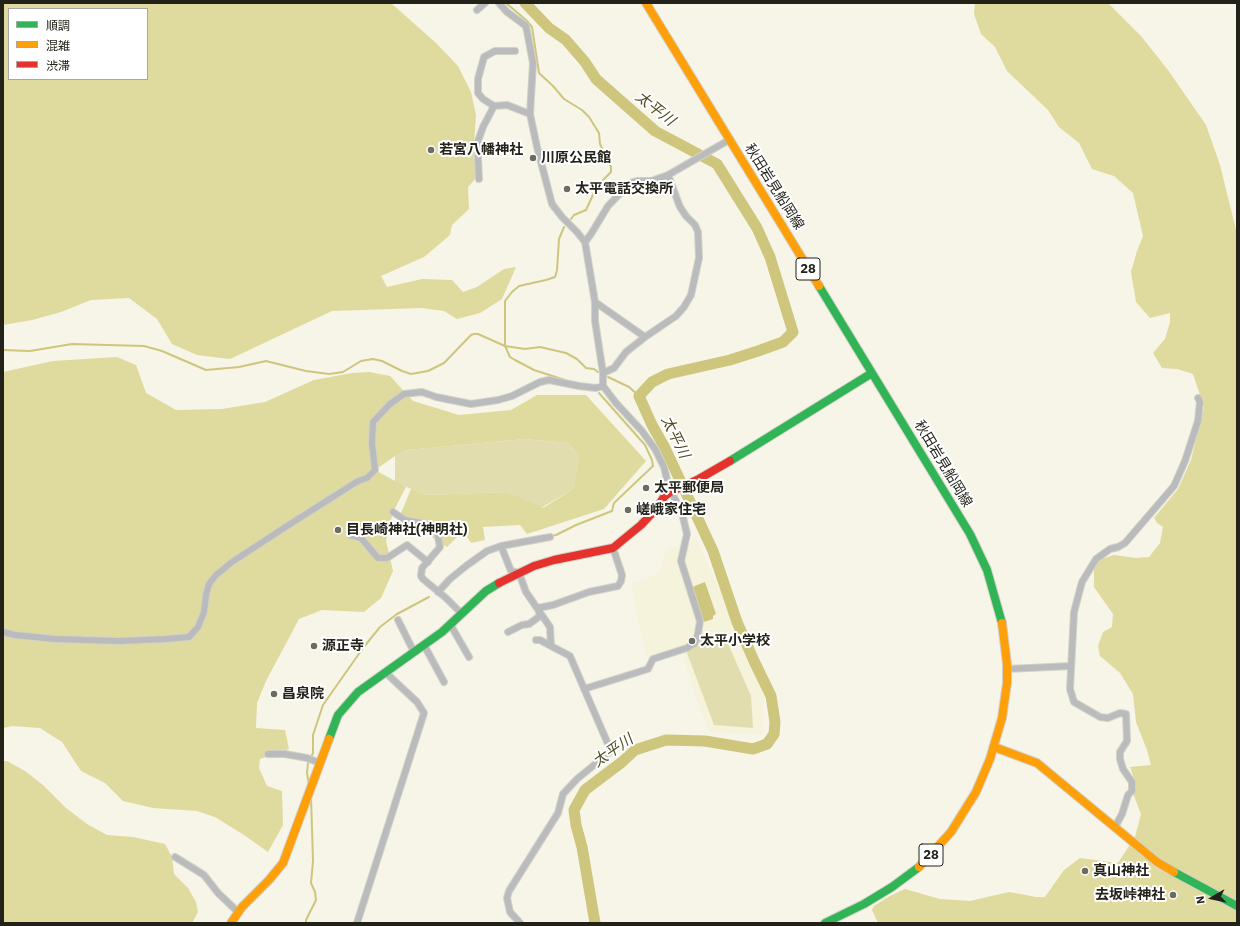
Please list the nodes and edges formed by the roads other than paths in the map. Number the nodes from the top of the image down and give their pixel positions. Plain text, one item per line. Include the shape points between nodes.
1 (485, 3) edge
2 (498, 3) edge
3 (646, 3) edge
4 (477, 10) dead end
5 (515, 51) dead end
6 (494, 106) junction
7 (530, 114) junction
8 (729, 140) junction
9 (668, 175) junction
10 (479, 179) dead end
11 (585, 242) junction
12 (595, 302) junction
13 (645, 337) junction
14 (604, 373) junction
15 (872, 373) junction
16 (604, 386) junction
17 (1198, 398) dead end
18 (671, 491) junction
19 (393, 512) dead end
20 (350, 535) dead end
21 (550, 537) dead end
22 (501, 546) junction
23 (612, 548) junction
24 (428, 562) junction
25 (518, 573) junction
26 (438, 592) junction
27 (538, 608) junction
28 (461, 614) junction
29 (398, 620) dead end
30 (450, 624) junction
31 (3, 632) edge
32 (508, 632) dead end
33 (536, 640) dead end
34 (424, 645) junction
35 (551, 646) junction
36 (414, 652) junction
37 (469, 656) dead end
38 (1071, 666) junction
39 (1007, 669) junction
40 (385, 672) junction
41 (444, 682) dead end
42 (584, 689) junction
43 (994, 747) junction
44 (268, 754) dead end
45 (317, 762) junction
46 (1115, 826) junction
47 (175, 857) dead end
48 (1237, 906) edge
49 (238, 912) junction
50 (231, 923) edge
51 (356, 923) edge
52 (520, 923) edge
53 (825, 923) edge

1 - 4 street
2 - 7 street via 526,26 533,63
3 - 8 street, 秋田岩見船岡線 / 28
5 - 6 street via 495,52 484,57 478,79 478,93
6 - 7 street via 507,105
6 - 10 street via 478,141
7 - 11 street via 552,204
8 - 9 street
8 - 15 street, 秋田岩見船岡線 / 28
9 - 11 street via 651,181 630,183 608,206
9 - 13 street via 680,207 695,224 698,232 699,258 691,295 684,307 676,316
11 - 12 street
12 - 13 street
12 - 14 street via 595,321
13 - 14 street via 626,352 614,368
14 - 16 street
15 - 18 street via 695,481
15 - 39 street, 秋田岩見船岡線 / 28 via 970,534 987,570 1003,627
16 - 18 street via 655,450 664,467
16 - 31 street via 596,388 549,380 512,396 476,404 422,392 404,394 373,422 374,470 371,474 281,530 216,575 209,584 204,612 198,627 189,637 119,641 55,639
17 - 38 street via 1198,421 1185,462 1174,486 1125,544 1110,549 1096,559 1082,582 1074,612
18 - 23 street via 641,525
18 - 42 street via 682,513 687,534 681,561 700,621 695,643 653,659 648,668
19 - 24 street via 405,520 432,524 435,528 440,547
20 - 24 street via 361,538 378,558 387,558 407,545
21 - 22 street
22 - 25 street via 511,571
22 - 26 street via 487,551 466,566
23 - 25 street via 554,560
23 - 27 street via 622,574 618,586
24 - 26 street via 422,568 421,576
25 - 27 street via 526,592
25 - 28 street via 486,591
26 - 28 street
27 - 32 street via 540,616 529,624
27 - 35 street via 550,627
28 - 30 street
29 - 36 street
30 - 34 street
30 - 37 street
33 - 35 street
34 - 36 street
34 - 41 street
35 - 42 street via 570,656
36 - 40 street
38 - 39 street
38 - 46 street via 1070,689 1074,702 1100,717 1126,714 1127,741 1120,752 1120,759 1132,782 1132,791
39 - 43 street, 秋田岩見船岡線 / 28 via 1002,718
40 - 45 street via 358,692 338,715
40 - 51 street via 417,702 424,713
42 - 52 street via 611,751 577,778 563,794 558,813 509,891 506,898 510,912
43 - 46 street via 1037,763
43 - 53 street, 秋田岩見船岡線 / 28 via 976,792 952,832 919,868 864,904
44 - 45 street via 285,754
45 - 49 street via 308,798 283,863
46 - 48 street via 1157,862
47 - 49 street via 204,875
49 - 50 street

